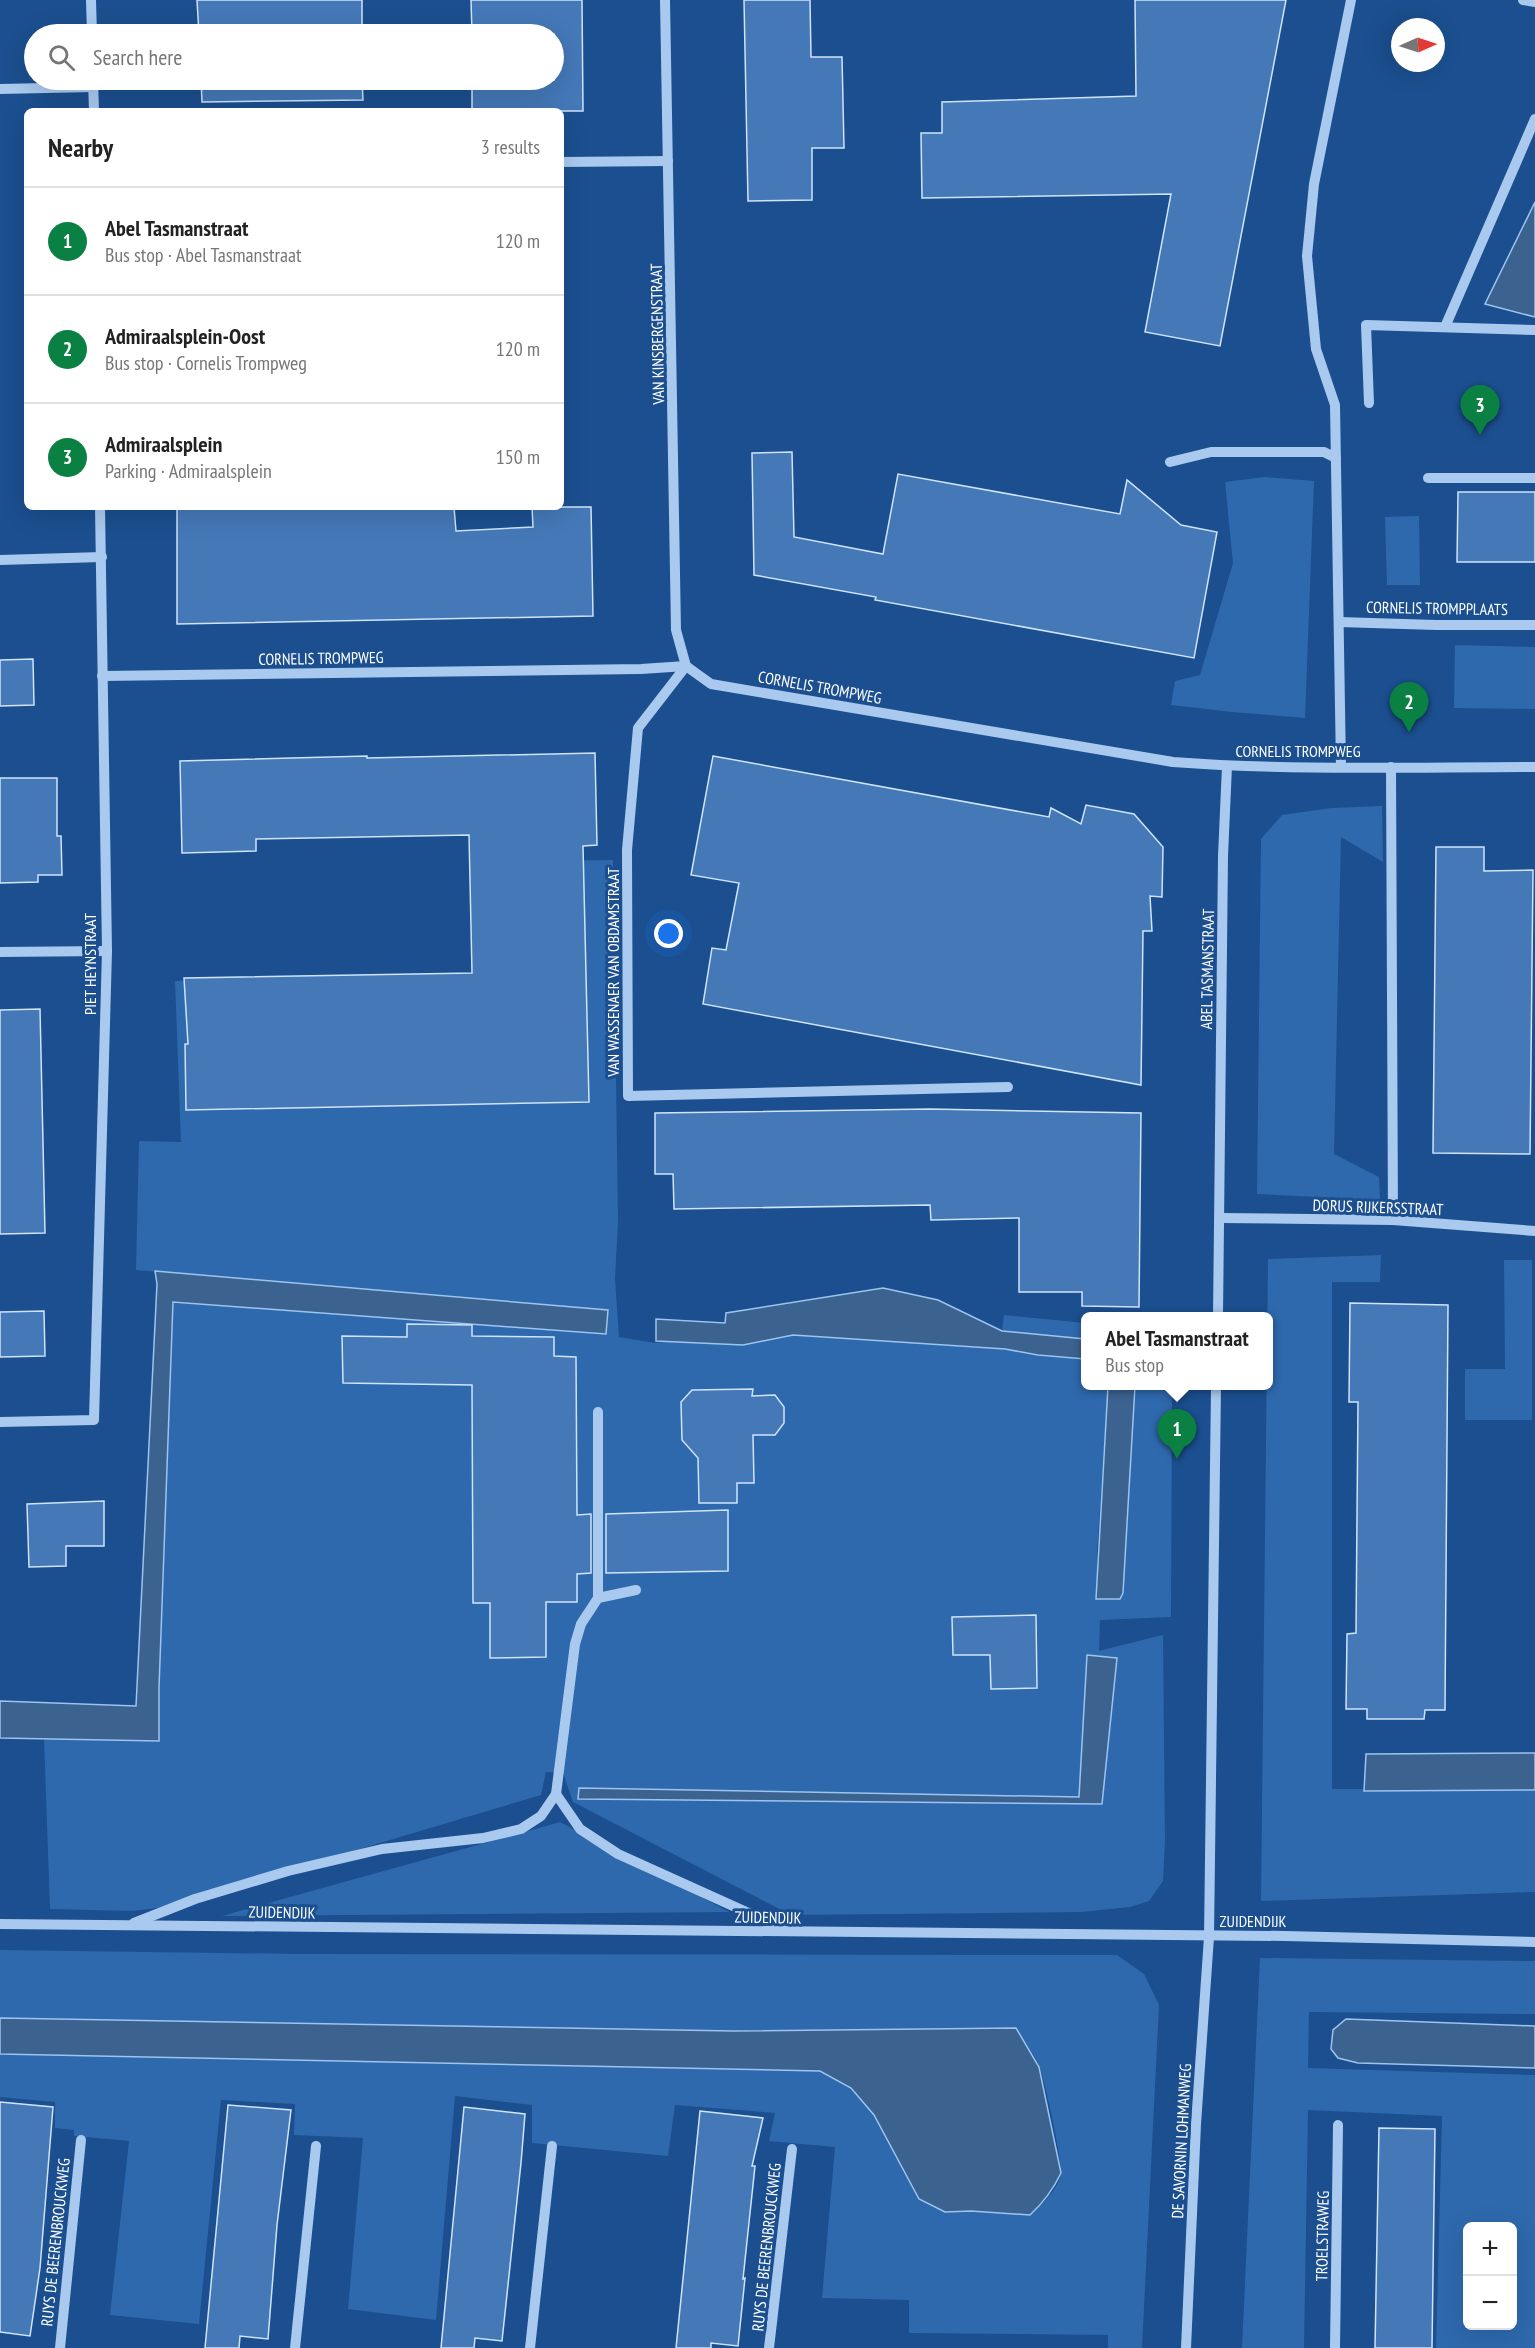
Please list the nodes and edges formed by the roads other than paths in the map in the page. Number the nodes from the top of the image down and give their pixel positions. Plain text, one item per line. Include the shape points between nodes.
1 (92, 0) edge
2 (665, 0) edge
3 (1351, 0) edge
4 (1524, 0) edge
5 (1535, 2) edge
6 (92, 24) edge
7 (24, 87) edge
8 (0, 89) edge
9 (93, 90) edge
10 (93, 108) edge
11 (1535, 119) edge
12 (668, 161) junction
13 (564, 162) edge
14 (1445, 327) junction
15 (1535, 330) edge
16 (1369, 403) dead end
17 (1336, 458) junction
18 (1170, 462) dead end
19 (1428, 478) dead end
20 (1535, 478) edge
21 (100, 510) edge
22 (102, 557) junction
23 (0, 560) edge
24 (1339, 622) junction
25 (1535, 625) edge
26 (686, 666) junction
27 (102, 676) junction
28 (1227, 766) junction
29 (1391, 766) junction
30 (1341, 767) junction
31 (1535, 767) edge
32 (107, 951) junction
33 (0, 952) edge
34 (1008, 1087) dead end
35 (1220, 1218) junction
36 (1393, 1220) junction
37 (1535, 1231) edge
38 (1218, 1312) edge
39 (1216, 1390) edge
40 (598, 1412) dead end
41 (0, 1422) edge
42 (636, 1590) dead end
43 (598, 1598) junction
44 (556, 1794) junction
45 (0, 1924) edge
46 (128, 1925) junction
47 (791, 1933) junction
48 (1209, 1936) junction
49 (1535, 1942) edge
50 (1338, 2126) dead end
51 (81, 2140) dead end
52 (316, 2146) dead end
53 (552, 2146) dead end
54 (792, 2149) dead end
55 (60, 2348) edge
56 (296, 2348) edge
57 (530, 2348) edge
58 (769, 2348) edge
59 (1186, 2348) edge
60 (1335, 2348) edge

1 - 6 street
2 - 12 street, VAN KINSBERGENSTRAAT
3 - 17 street via 1314,184 1307,255 1316,349 1335,405
4 - 5 street
7 - 8 street
9 - 10 street
11 - 14 street
12 - 13 street
12 - 26 street, VAN KINSBERGENSTRAAT via 676,630
14 - 15 street
14 - 16 street via 1366,325
17 - 18 street via 1324,452 1211,452
17 - 24 street
19 - 20 street
21 - 22 street, PIET HEYNSTRAAT
22 - 23 street
22 - 27 street, PIET HEYNSTRAAT
24 - 25 street, CORNELIS TROMPPLAATS
24 - 30 street
26 - 27 street, CORNELIS TROMPWEG
26 - 28 street, CORNELIS TROMPWEG via 711,684 1173,762
26 - 34 street, VAN WASSENAER VAN OBDAMSTRAAT via 638,728 627,850 628,1096
27 - 32 street, PIET HEYNSTRAAT
28 - 30 street, CORNELIS TROMPWEG
28 - 35 street, ABEL TASMANSTRAAT
29 - 30 street, CORNELIS TROMPWEG
29 - 31 street, CORNELIS TROMPWEG
29 - 36 street
32 - 33 street
32 - 41 street, PIET HEYNSTRAAT via 94,1420
35 - 36 street, DORUS RIJKERSSTRAAT
35 - 38 street, ABEL TASMANSTRAAT
36 - 37 street, DORUS RIJKERSSTRAAT
39 - 48 street
40 - 43 street
42 - 43 street
43 - 44 street via 581,1624 575,1644
44 - 46 street via 541,1816 521,1829 483,1838 382,1849 288,1871 195,1899
44 - 47 street via 580,1829 618,1854
45 - 46 street, ZUIDENDIJK
46 - 47 street, ZUIDENDIJK
47 - 48 street, ZUIDENDIJK
48 - 49 street, ZUIDENDIJK
48 - 59 street, DE SAVORNIN LOHMANWEG
50 - 60 street, TROELSTRAWEG
51 - 55 street, RUYS DE BEERENBROUCKWEG
52 - 56 street
53 - 57 street
54 - 58 street, RUYS DE BEERENBROUCKWEG

